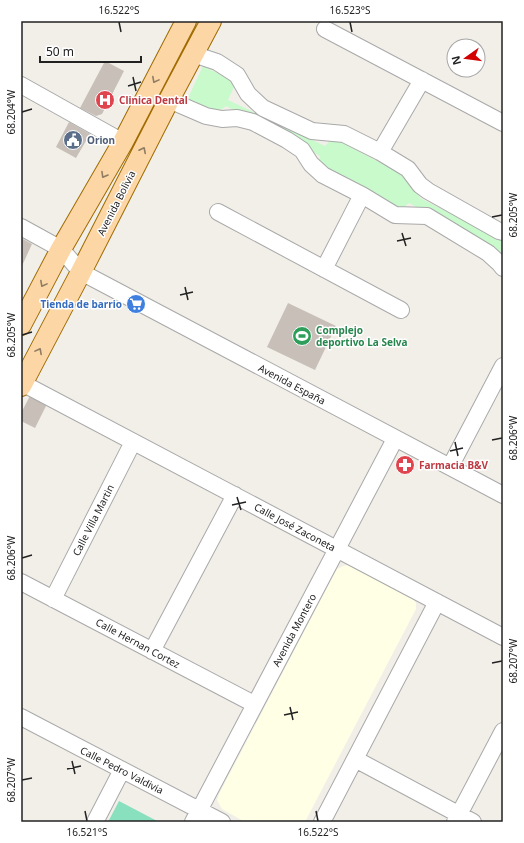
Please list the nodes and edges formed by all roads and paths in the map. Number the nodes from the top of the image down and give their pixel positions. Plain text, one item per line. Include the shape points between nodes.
1 (185, 21) edge
2 (208, 26) edge
3 (325, 29) dead end
4 (193, 54) junction
5 (422, 80) junction
6 (21, 85) edge
7 (169, 100) junction
8 (503, 123) edge
9 (123, 142) junction
10 (380, 152) junction
11 (362, 195) junction
12 (218, 212) dead end
13 (21, 227) edge
14 (503, 232) edge
15 (61, 249) junction
16 (503, 268) edge
17 (324, 269) junction
18 (81, 272) junction
19 (401, 310) dead end
20 (21, 325) edge
21 (503, 366) edge
22 (22, 384) edge
23 (395, 439) junction
24 (133, 442) junction
25 (450, 467) junction
26 (235, 495) junction
27 (503, 495) edge
28 (337, 549) junction
29 (21, 582) edge
30 (53, 599) junction
31 (437, 602) junction
32 (503, 637) edge
33 (152, 651) junction
34 (254, 704) junction
35 (21, 717) edge
36 (503, 731) edge
37 (355, 759) junction
38 (122, 770) junction
39 (196, 816) edge
40 (462, 820) edge
41 (95, 822) edge
42 (222, 822) edge
43 (322, 822) edge

1 - 2 street
1 -> 9 main road
2 - 4 main road, Avenida Bolivia
3 - 5 street
4 - 7 main road, Avenida Bolivia
4 - 10 street via 217,62 237,75 248,94 262,108 312,131 344,134
5 - 8 street
5 - 10 street
6 - 9 street
7 - 11 street via 206,116 253,122 302,150 311,164 323,175
18 -> 7 main road, Avenida Bolivia
9 -> 15 main road
10 - 14 street via 408,169 428,191
11 - 16 street via 395,215 427,216 488,253
11 - 17 street
12 - 17 street
13 - 15 street
15 - 18 street
15 -> 20 main road
17 - 19 street
22 -> 18 main road, Avenida Bolivia
18 - 23 street, Avenida España
21 - 25 street
22 - 24 street, Calle José Zaconeta
23 - 25 street, Avenida España
23 - 28 street, Avenida Montero
24 - 26 street, Calle José Zaconeta
24 - 30 street, Calle Villa Martin
25 - 27 street, Avenida España
26 - 28 street, Calle José Zaconeta
26 - 33 street
28 - 31 street, Calle José Zaconeta
28 - 34 street, Avenida Montero
29 - 30 street, Calle Hernan Cortez
30 - 33 street, Calle Hernan Cortez
31 - 32 street, Calle José Zaconeta
31 - 37 street
33 - 34 street, Calle Hernan Cortez
34 - 39 street, Avenida Montero
35 - 38 street, Calle Pedro Valdivia
36 - 40 street
37 - 40 street
37 - 43 street
38 - 39 street, Calle Pedro Valdivia
38 - 41 street
39 - 42 street, Calle Pedro Valdivia

